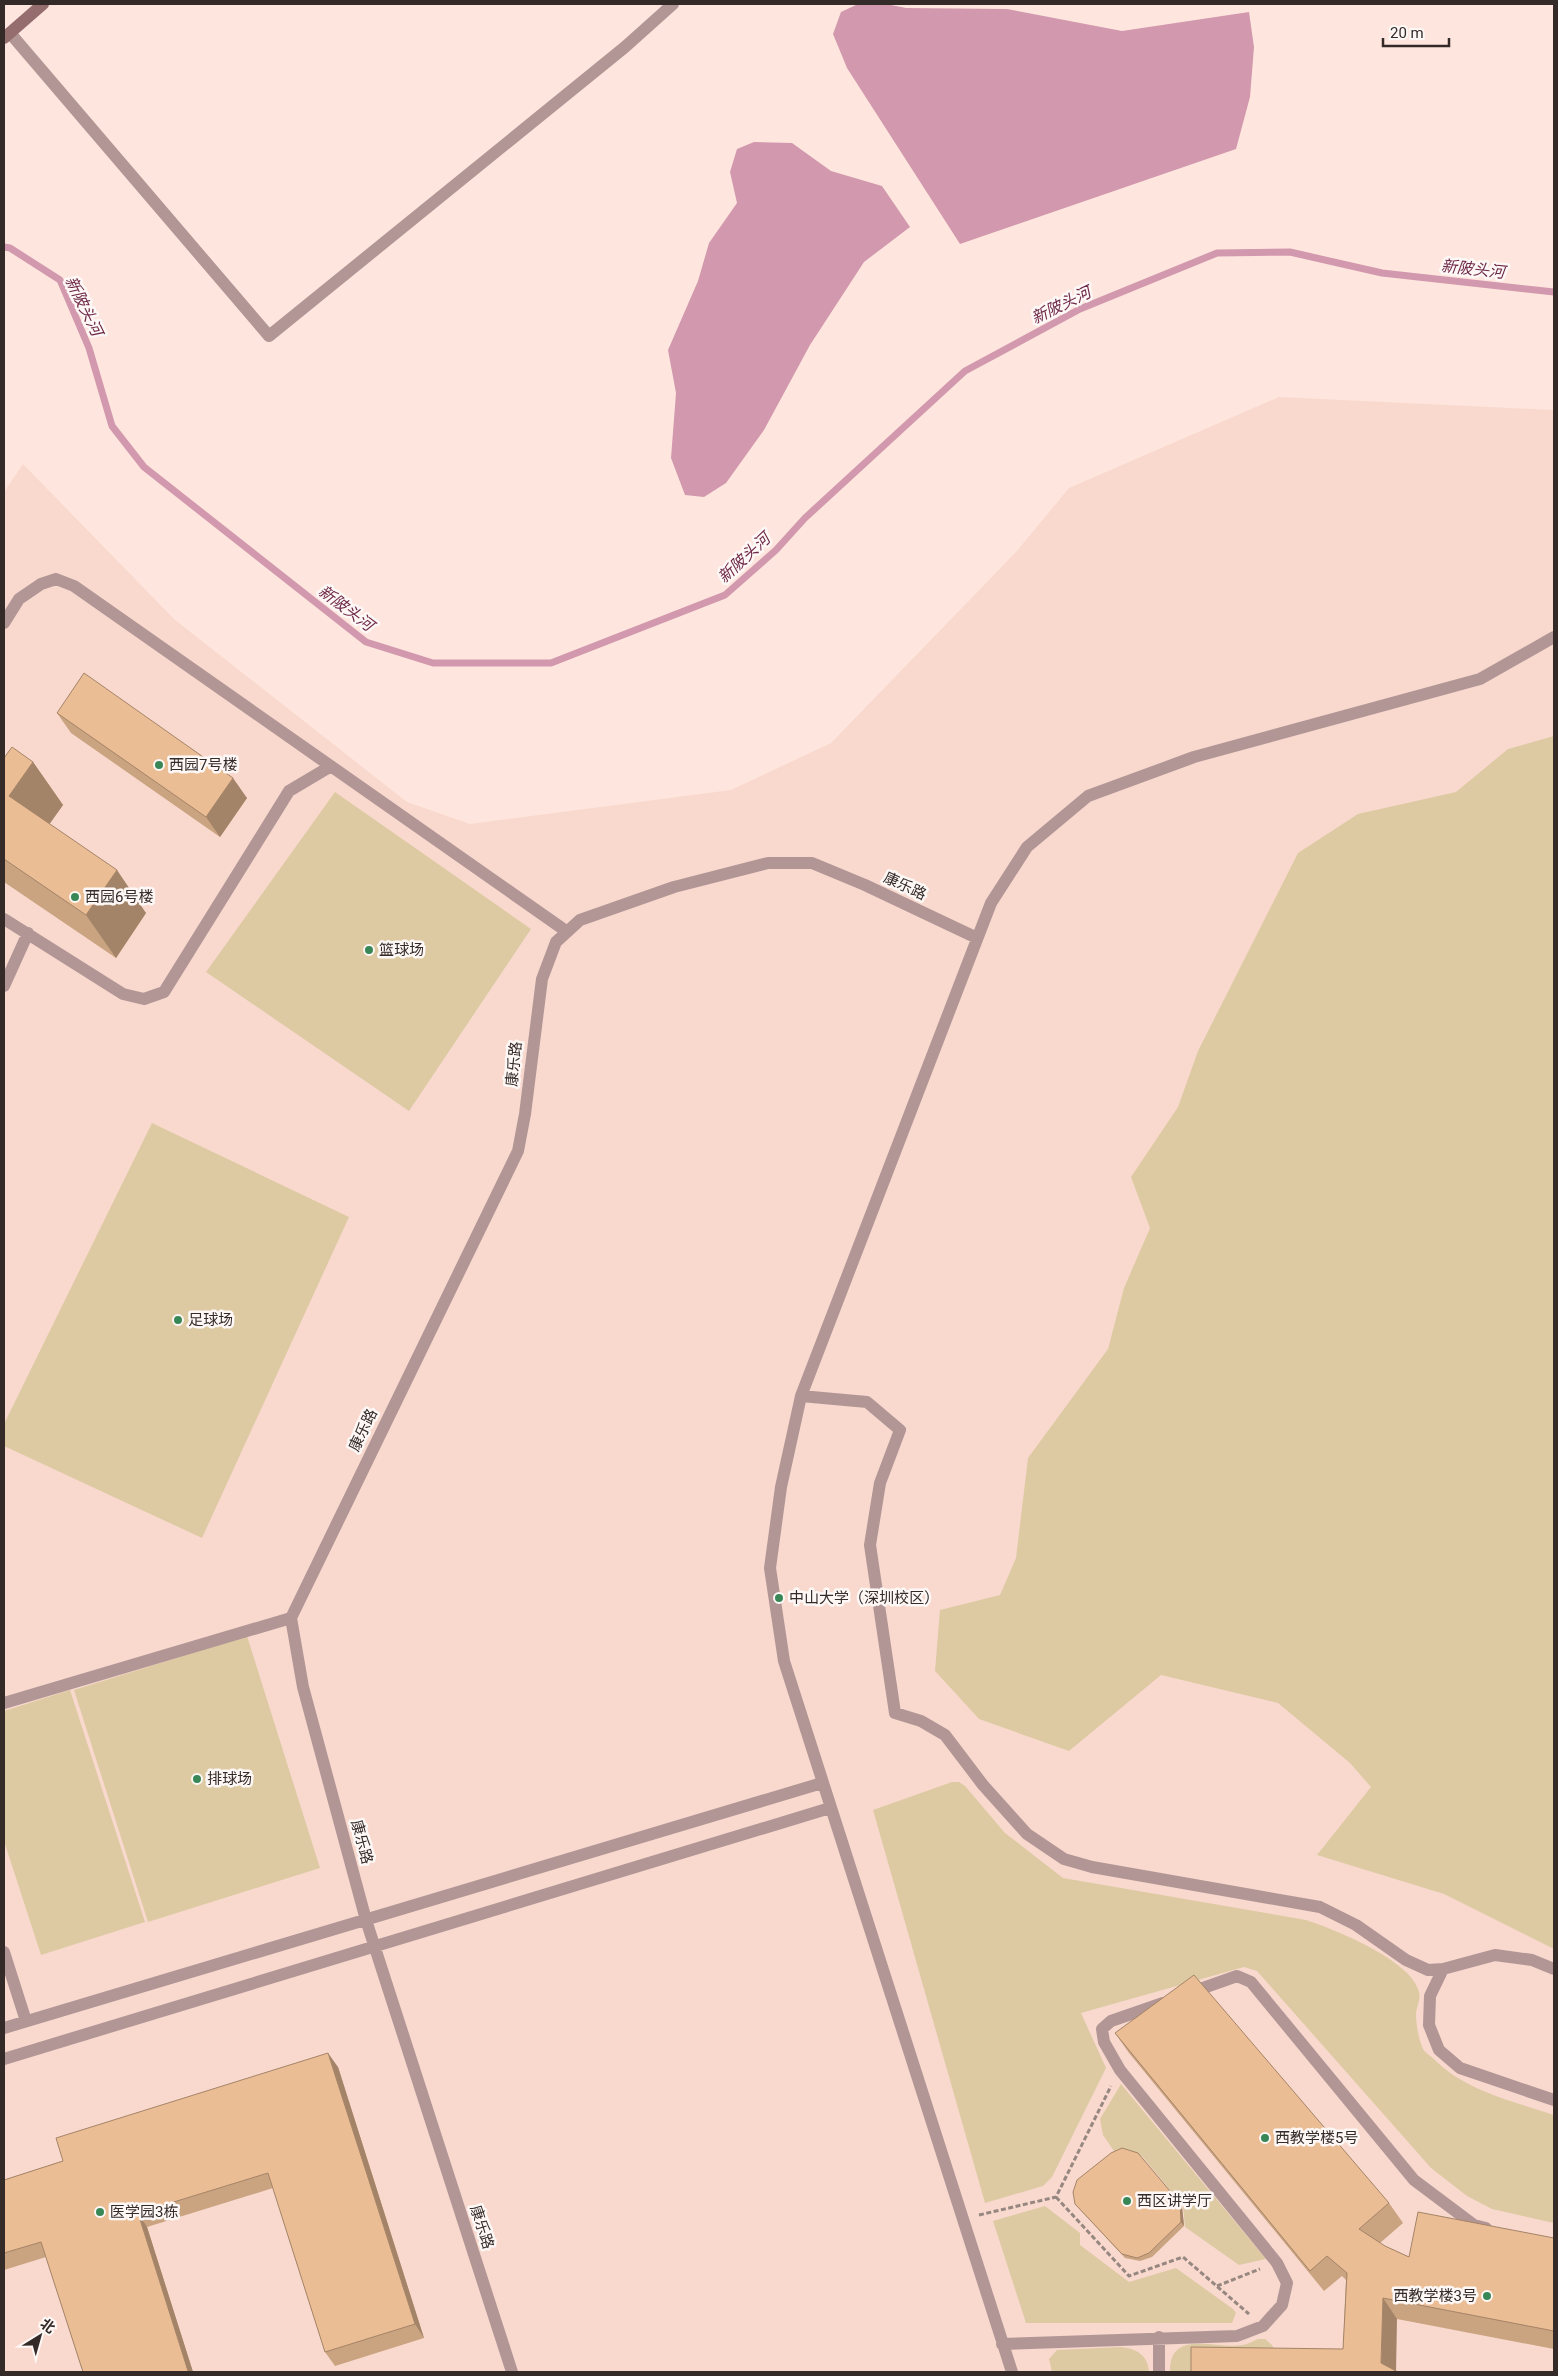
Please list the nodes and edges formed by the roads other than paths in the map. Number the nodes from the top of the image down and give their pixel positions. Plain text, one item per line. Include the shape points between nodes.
1 (43, 4) edge
2 (673, 4) edge
3 (7, 36) edge
4 (4, 623) edge
5 (1554, 637) edge
6 (331, 766) junction
7 (4, 918) edge
8 (566, 931) junction
9 (28, 933) junction
10 (977, 938) junction
11 (4, 986) edge
12 (801, 1396) junction
13 (291, 1618) junction
14 (4, 1703) edge
15 (822, 1783) junction
16 (830, 1808) junction
17 (366, 1920) junction
18 (374, 1947) junction
19 (4, 1952) edge
20 (1554, 1969) edge
21 (1443, 1970) junction
22 (26, 2021) junction
23 (4, 2028) edge
24 (4, 2059) edge
25 (1554, 2100) edge
26 (1497, 2231) edge
27 (1159, 2337) junction
28 (1002, 2344) junction
29 (512, 2372) edge
30 (1012, 2372) edge
31 (1159, 2372) edge

1 - 3 street
2 - 3 street via 269,336
4 - 6 street via 19,599 41,584 56,580 74,586
5 - 10 street via 1480,679 1194,757 1088,796 1027,848 991,903
6 - 8 street
6 - 9 street via 289,791 164,992 144,999 124,994
7 - 9 street
8 - 10 street, 康乐路 via 580,920 674,887 768,864 812,863 865,884
8 - 13 street, 康乐路 via 556,942 542,979 518,1151
9 - 11 street
10 - 12 street
12 - 15 street via 781,1487 770,1568 784,1661
12 - 21 street via 867,1402 900,1430 880,1483 870,1545 895,1713 921,1721 944,1735 1027,1834 1064,1858 1092,1867 1320,1907 1356,1925 1406,1960 1428,1970
13 - 14 street
13 - 17 street, 康乐路 via 303,1687
15 - 16 street
15 - 17 street
16 - 18 street
16 - 28 street
17 - 18 street, 康乐路
17 - 22 street
18 - 24 street
18 - 29 street, 康乐路
19 - 22 street
20 - 21 street via 1532,1960 1495,1955
21 - 25 street via 1430,1996 1429,2024 1438,2050 1460,2068
22 - 23 street
26 - 27 street via 1474,2225 1414,2180 1251,1982 1237,1976 1111,2021 1102,2029 1104,2042 1120,2070 1277,2263 1286,2283 1282,2305 1263,2326 1237,2336
27 - 28 street
27 - 31 street
28 - 30 street

